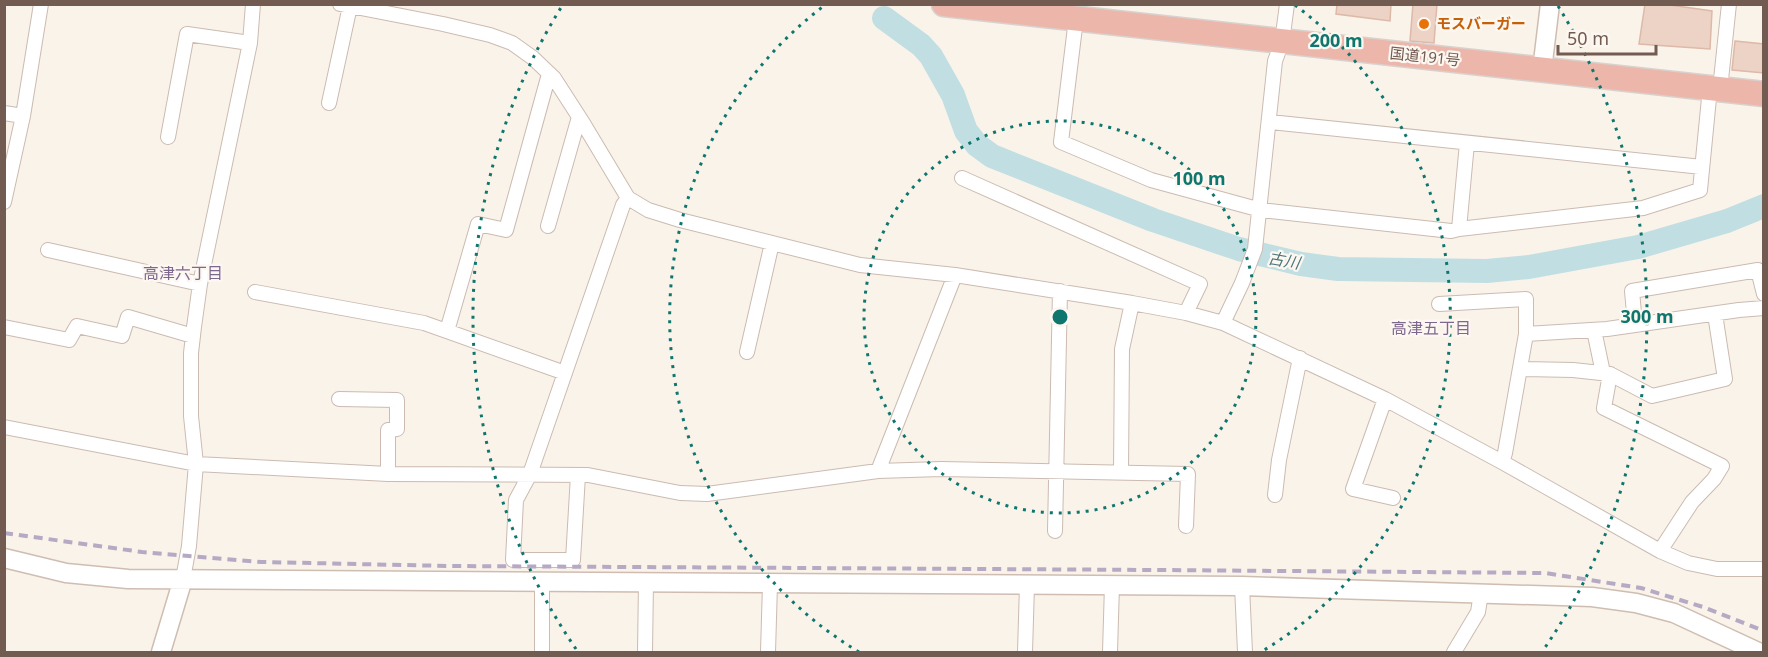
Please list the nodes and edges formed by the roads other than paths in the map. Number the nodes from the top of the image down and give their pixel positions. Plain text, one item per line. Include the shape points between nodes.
1 (40, 4) edge
2 (253, 4) edge
3 (944, 4) edge
4 (1287, 4) edge
5 (1550, 4) edge
6 (1730, 4) edge
7 (345, 5) edge
8 (1076, 19) junction
9 (1282, 42) junction
10 (250, 43) junction
11 (1542, 70) junction
12 (549, 74) junction
13 (1715, 88) junction
14 (1764, 94) edge
15 (329, 103) dead end
16 (4, 113) edge
17 (23, 116) junction
18 (579, 117) junction
19 (1270, 122) junction
20 (168, 137) dead end
21 (1467, 143) junction
22 (1702, 167) junction
23 (8, 168) edge
24 (962, 178) dead end
25 (628, 198) junction
26 (4, 202) edge
27 (1261, 210) junction
28 (548, 226) dead end
29 (1459, 229) junction
30 (772, 243) junction
31 (48, 250) dead end
32 (955, 275) junction
33 (200, 284) junction
34 (1060, 291) junction
35 (255, 292) dead end
36 (1764, 294) edge
37 (1132, 303) junction
38 (1439, 304) dead end
39 (1764, 308) edge
40 (1186, 313) junction
41 (1715, 314) junction
42 (1223, 323) junction
43 (1635, 324) junction
44 (4, 327) edge
45 (1594, 330) junction
46 (447, 331) junction
47 (1526, 334) junction
48 (193, 336) junction
49 (747, 352) dead end
50 (1300, 358) junction
51 (1520, 369) junction
52 (565, 372) junction
53 (1606, 374) junction
54 (339, 399) dead end
55 (1385, 399) junction
56 (4, 427) edge
57 (1502, 462) junction
58 (196, 464) junction
59 (879, 471) junction
60 (1121, 471) junction
61 (1056, 472) junction
62 (388, 474) junction
63 (530, 474) junction
64 (578, 475) junction
65 (1275, 495) dead end
66 (1393, 498) dead end
67 (1186, 526) dead end
68 (1055, 531) dead end
69 (1660, 551) junction
70 (4, 558) edge
71 (1764, 569) edge
72 (183, 579) junction
73 (542, 581) junction
74 (646, 582) junction
75 (770, 584) junction
76 (1027, 585) junction
77 (1112, 585) junction
78 (1242, 586) junction
79 (1481, 593) junction
80 (160, 652) edge
81 (542, 652) edge
82 (645, 652) edge
83 (768, 652) edge
84 (1025, 652) edge
85 (1110, 652) edge
86 (1245, 652) edge
87 (1454, 652) edge
88 (1758, 652) edge

1 - 17 street
2 - 10 street
3 - 8 highway, 国道191号
4 - 9 street
5 - 11 street
6 - 13 street
7 - 12 street via 490,35 512,43
7 - 15 street
8 - 9 highway, 国道191号
8 - 27 street via 1061,142 1151,180
9 - 11 highway, 国道191号
9 - 19 street via 1275,61
10 - 20 street via 187,34
10 - 33 street
11 - 13 highway, 国道191号
12 - 18 street
12 - 46 street via 506,230 478,224
13 - 14 highway, 国道191号
13 - 22 street
16 - 17 street
17 - 23 street
18 - 25 street
18 - 28 street
19 - 21 street
19 - 27 street
21 - 22 street
21 - 29 street
22 - 29 street via 1700,190 1643,208
23 - 26 street
24 - 40 street via 1200,284
25 - 30 street via 648,210
25 - 52 street
27 - 29 street
27 - 42 street via 1251,261
30 - 32 street via 860,265
30 - 49 street
31 - 33 street
32 - 34 street
32 - 59 street
33 - 48 street
34 - 37 street
34 - 61 street
35 - 46 street via 424,323
36 - 43 street via 1758,270 1632,291
37 - 40 street
37 - 60 street via 1122,349
38 - 47 street via 1526,299
39 - 41 street
40 - 42 street
41 - 43 street
41 - 53 street via 1725,379 1652,396
42 - 50 street
43 - 45 street
44 - 48 street via 69,340 78,326 122,336 128,317
45 - 47 street
45 - 53 street
46 - 52 street
47 - 51 street
48 - 58 street via 191,416
50 - 55 street
50 - 65 street
51 - 53 street
51 - 57 street
52 - 63 street
53 - 69 street via 1604,408 1722,466 1692,502
54 - 62 street via 397,400 397,429 388,430
55 - 57 street
55 - 66 street via 1353,489
56 - 58 street
57 - 69 street
58 - 62 street
58 - 72 street
59 - 61 street
59 - 64 street via 707,494
60 - 61 street
60 - 67 street via 1188,474
61 - 68 street
62 - 63 street
63 - 64 street
63 - 64 street via 516,500 513,560 573,560
69 - 71 street via 1688,563 1717,569
70 - 72 street via 66,573
72 - 73 street
72 - 80 street
73 - 74 street
73 - 81 street
74 - 75 street
74 - 82 street
75 - 76 street
75 - 83 street
76 - 77 street
76 - 84 street
77 - 78 street
77 - 85 street
78 - 79 street
78 - 86 street
79 - 87 street via 1478,612
79 - 88 street via 1592,597 1636,603 1674,613

